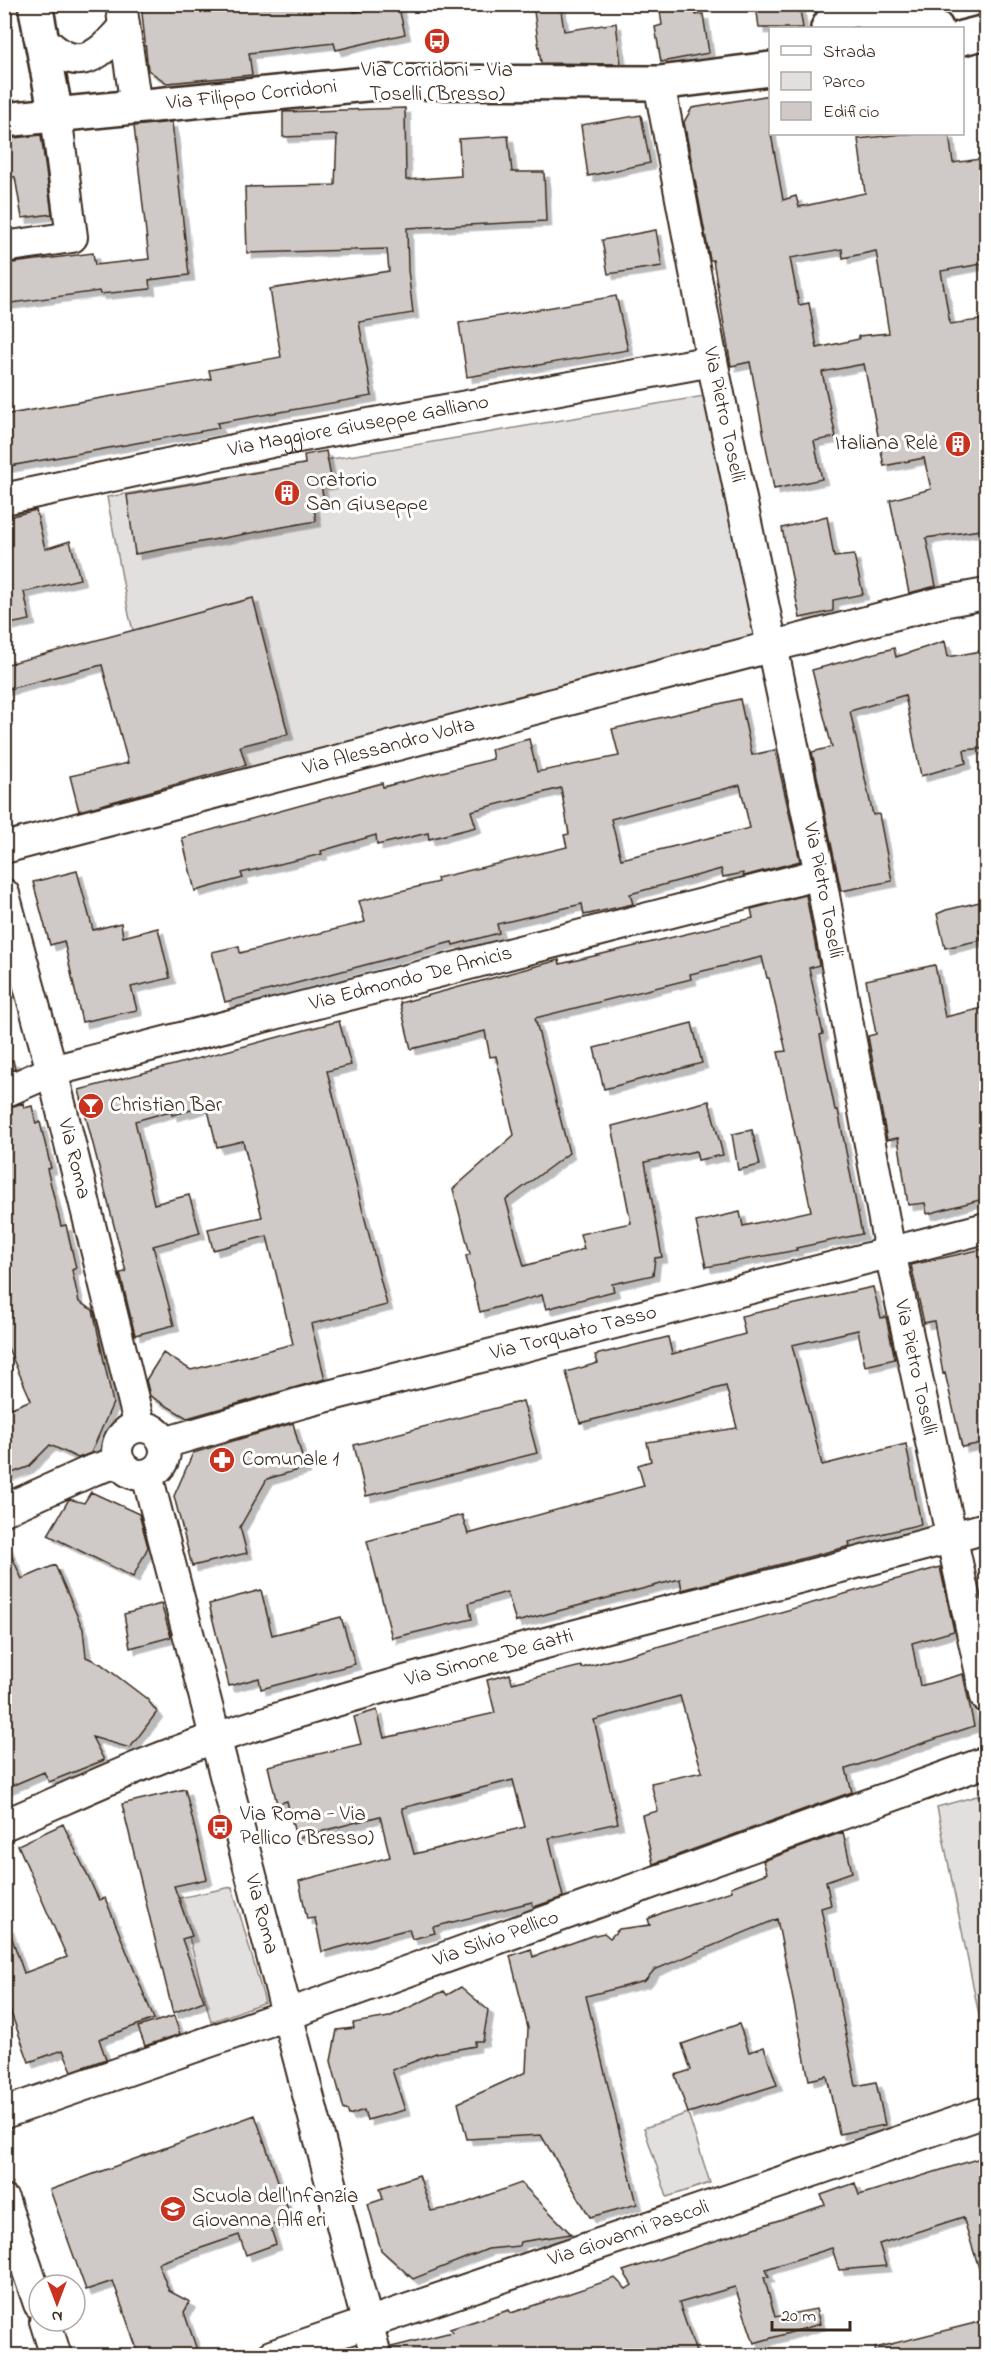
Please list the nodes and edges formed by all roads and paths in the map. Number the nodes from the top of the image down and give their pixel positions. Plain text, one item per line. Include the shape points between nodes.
1 (123, 15) edge
2 (851, 16) edge
3 (37, 20) edge
4 (929, 27) edge
5 (769, 69) edge
6 (659, 83) junction
7 (136, 107) junction
8 (56, 115) junction
9 (4, 120) edge
10 (4, 247) edge
11 (712, 362) junction
12 (4, 499) edge
13 (987, 594) edge
14 (773, 647) junction
15 (4, 848) edge
16 (820, 874) junction
17 (4, 894) edge
18 (52, 1071) junction
19 (4, 1092) edge
20 (987, 1228) edge
21 (890, 1252) junction
22 (152, 1435) junction
23 (119, 1462) junction
24 (147, 1475) junction
25 (4, 1510) edge
26 (987, 1528) edge
27 (952, 1538) junction
28 (987, 1697) edge
29 (217, 1737) junction
30 (987, 1762) edge
31 (4, 1825) edge
32 (289, 2014) junction
33 (987, 2112) edge
34 (4, 2113) edge
35 (4, 2201) edge
36 (28, 2273) edge
37 (367, 2324) junction
38 (49, 2333) edge
39 (56, 2355) edge
40 (271, 2355) edge
41 (376, 2355) edge

1 - 3 street via 99,54 82,60 65,58 52,50
1 - 7 street
2 - 4 street
3 - 8 street
5 - 6 street, Via Filippo Corridoni
6 - 7 street, Via Filippo Corridoni via 386,82
6 - 11 street, Via Pietro Toselli
7 - 8 street, Via Filippo Corridoni
8 - 9 street, Via Filippo Corridoni
8 - 10 street via 72,237
11 - 12 street, Via Maggiore Giuseppe Galliano via 271,442
11 - 14 street, Via Pietro Toselli
13 - 14 street, Via Alessandro Volta via 942,602
14 - 15 street, Via Alessandro Volta
14 - 16 street, Via Pietro Toselli
16 - 18 street, Via Edmondo De Amicis
16 - 21 street, Via Pietro Toselli
17 - 18 street, Via Roma
18 - 19 street, Via Edmondo De Amicis
18 - 22 street, Via Roma
20 - 21 street, Via Torquato Tasso
21 - 22 street, Via Torquato Tasso via 301,1402
21 - 27 street, Via Pietro Toselli
22 - 23 street via 130,1429 117,1445
22 - 24 street via 162,1462
23 - 24 street via 127,1472
23 - 25 street
24 - 29 street, Via Roma
26 - 27 street, Via Simone De Gatti
27 - 28 street, Via Pietro Toselli
27 - 29 street, Via Simone De Gatti via 519,1649
29 - 31 street, Via Simone De Gatti
29 - 32 street, Via Roma
30 - 32 street, Via Silvio Pellico
32 - 34 street, Via Silvio Pellico
32 - 37 street, Via Roma
33 - 37 street, Via Giovanni Pascoli
35 - 36 street
37 - 40 street, Via Giovanni Pascoli
37 - 41 street, Via Roma
38 - 39 street

